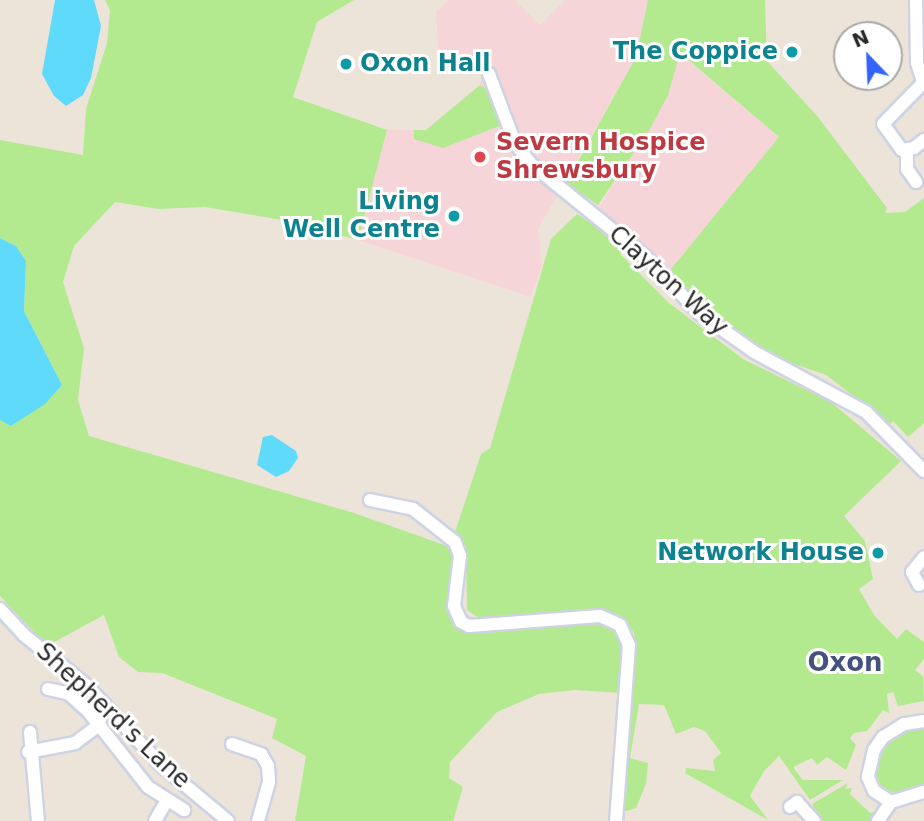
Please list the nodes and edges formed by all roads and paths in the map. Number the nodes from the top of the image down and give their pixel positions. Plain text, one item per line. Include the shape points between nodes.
1 (916, 0) edge
2 (489, 74) dead end
3 (924, 84) edge
4 (924, 140) edge
5 (907, 150) junction
6 (916, 182) dead end
7 (924, 471) edge
8 (370, 500) dead end
9 (924, 557) edge
10 (919, 585) dead end
11 (0, 609) edge
12 (48, 689) dead end
13 (924, 721) edge
14 (100, 723) junction
15 (30, 732) dead end
16 (232, 744) dead end
17 (28, 752) junction
18 (924, 792) edge
19 (167, 800) junction
20 (891, 802) junction
21 (790, 807) dead end
22 (184, 810) dead end
23 (38, 821) edge
24 (155, 821) edge
25 (228, 821) edge
26 (258, 821) edge
27 (616, 821) edge
28 (814, 821) edge
29 (878, 821) edge

1 - 3 street via 917,63
2 - 7 street, Clayton Way via 516,143 530,163 646,257 699,313 754,352 866,412
3 - 5 street via 883,124 886,134
4 - 5 street
5 - 6 street via 906,169
8 - 27 street via 413,509 455,542 460,556 454,606 461,622 469,626 600,616 620,625 629,645
9 - 10 street via 912,572
11 - 25 street, Shepherd's Lane via 24,635 86,685 154,760
12 - 14 street via 69,694
13 - 20 street via 895,728 874,750 870,785
14 - 17 street via 75,743
14 - 19 street via 148,787
15 - 17 street
16 - 26 street via 261,754 268,766 269,782
17 - 23 street
18 - 20 street
19 - 22 street
19 - 24 street
20 - 29 street
21 - 28 street via 797,802

